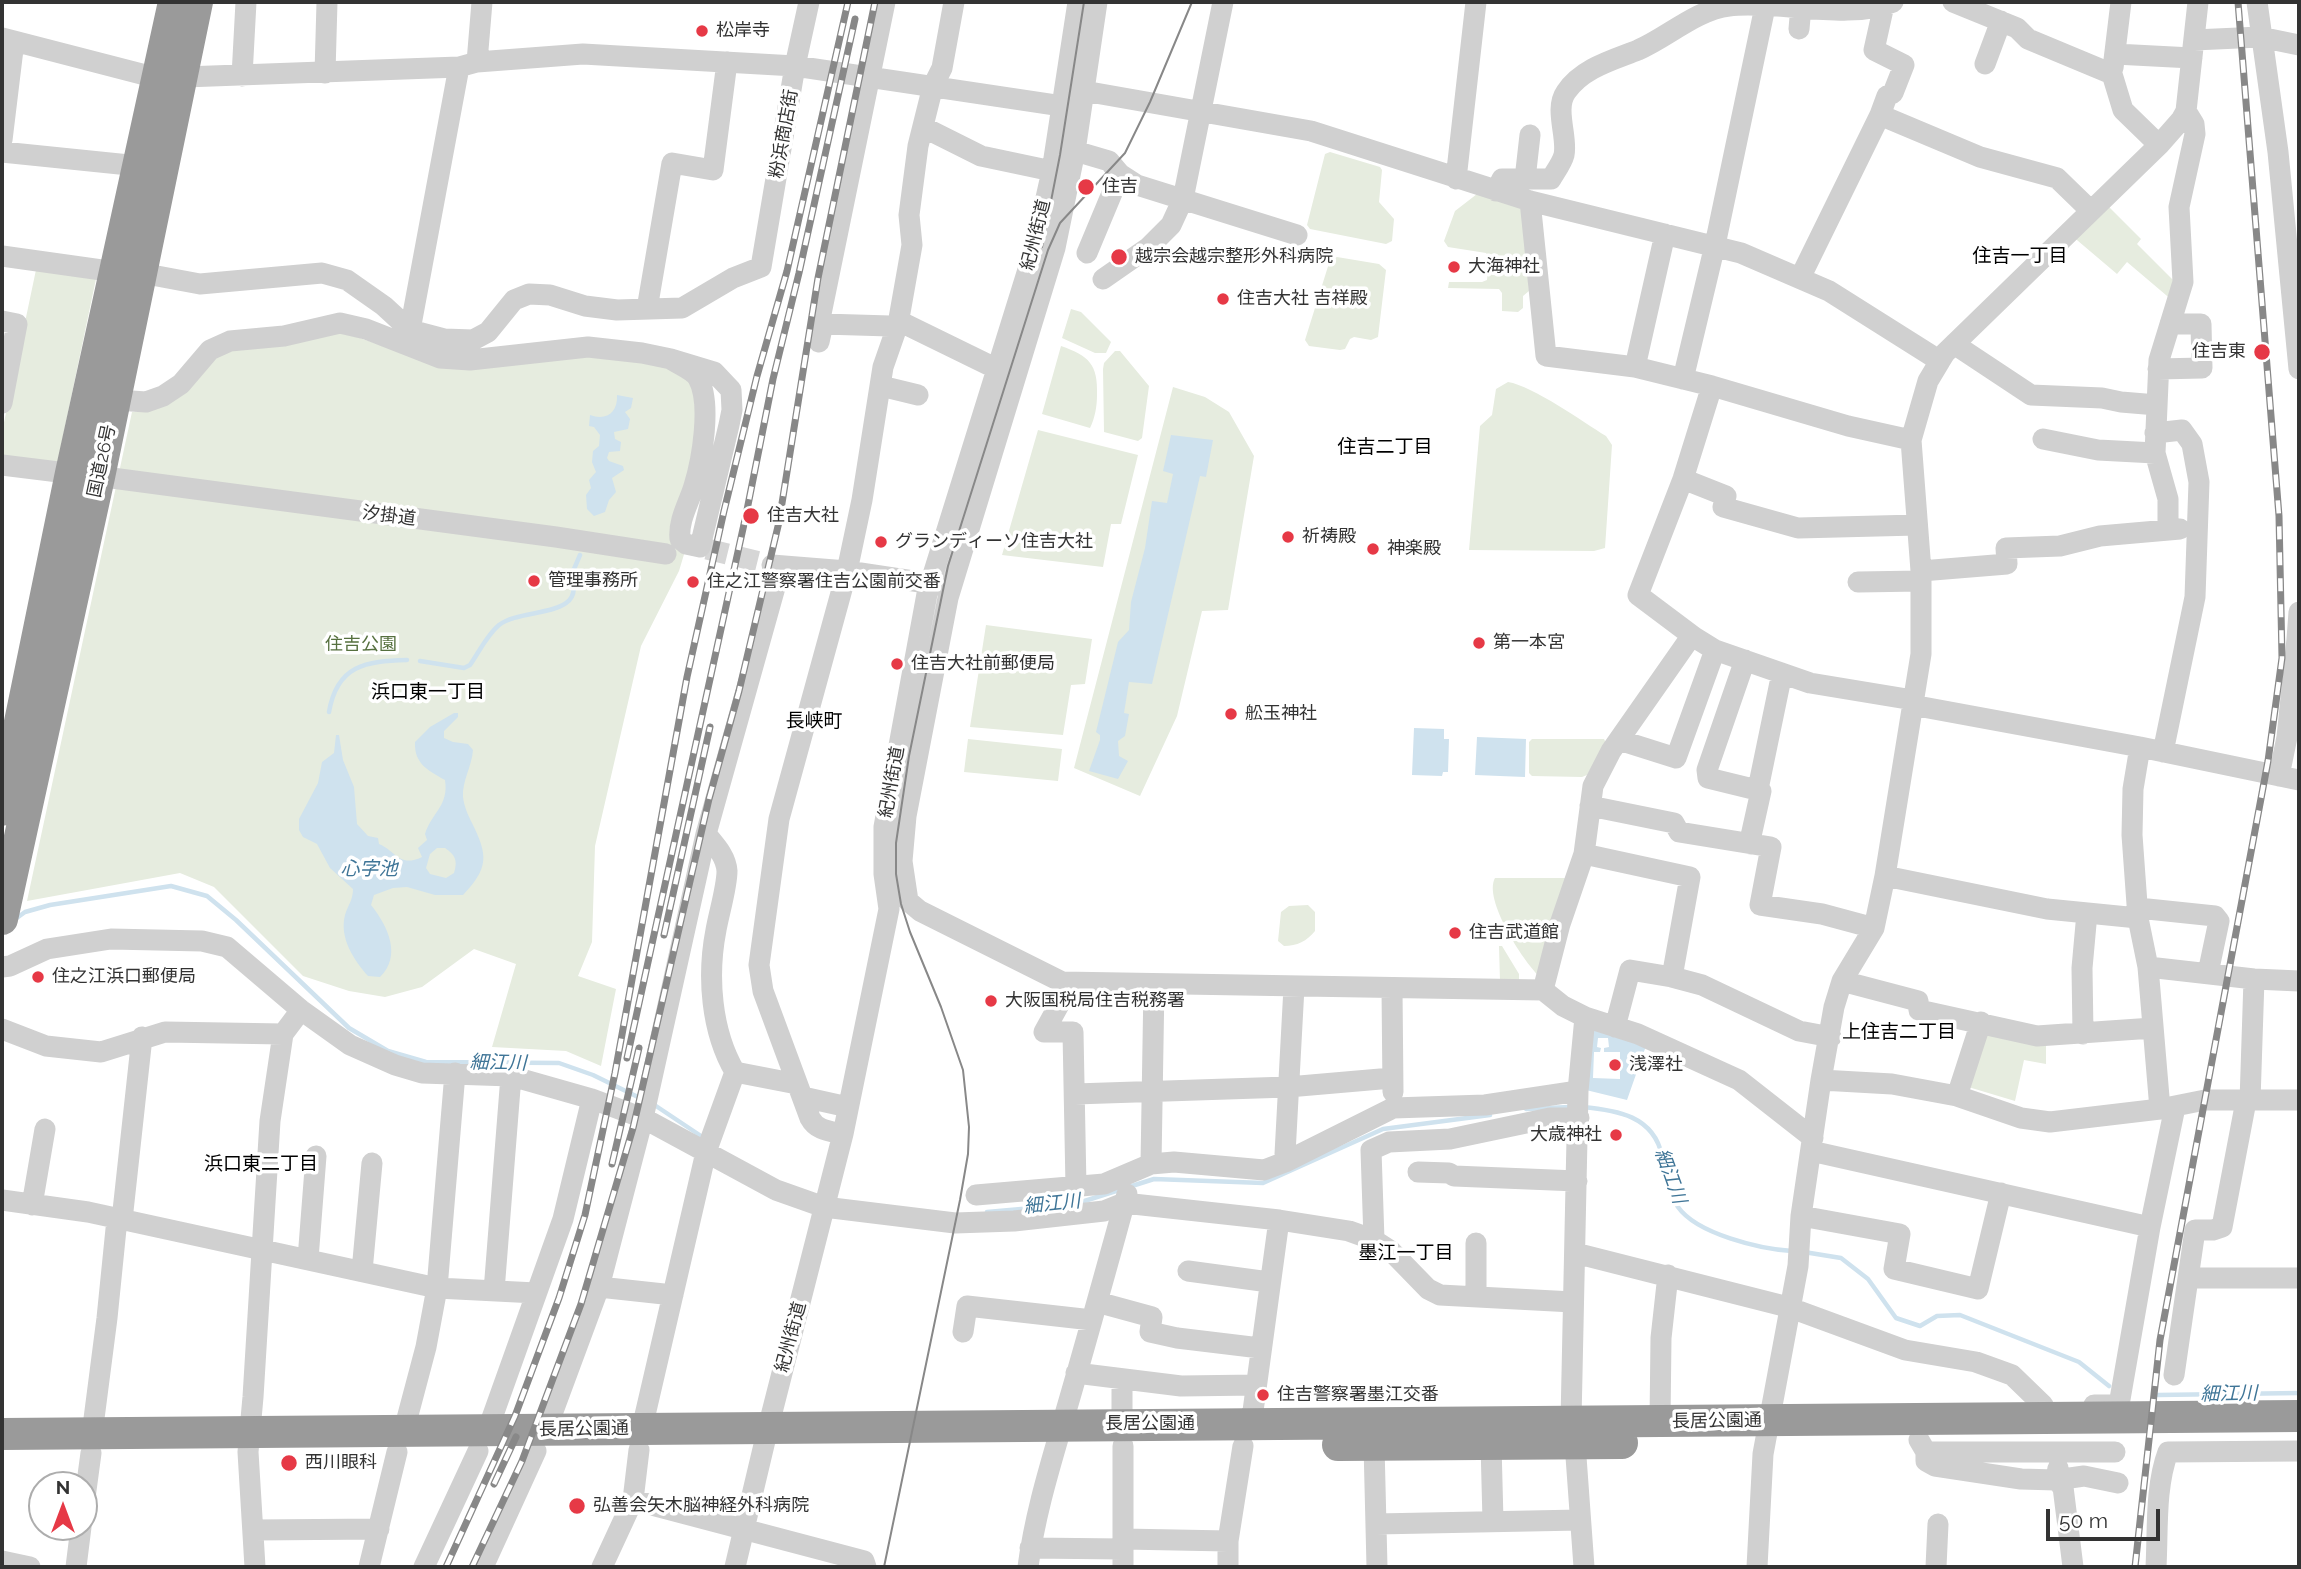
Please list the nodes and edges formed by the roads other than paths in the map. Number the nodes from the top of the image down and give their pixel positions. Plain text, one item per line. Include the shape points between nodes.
1 (174, 2) edge
2 (197, 2) edge
3 (246, 2) edge
4 (327, 2) edge
5 (482, 2) edge
6 (809, 2) edge
7 (885, 2) edge
8 (954, 2) edge
9 (1078, 2) edge
10 (1097, 2) edge
11 (1223, 2) edge
12 (1476, 2) edge
13 (1953, 2) edge
14 (2121, 2) edge
15 (2198, 2) edge
16 (2256, 2) edge
17 (1766, 3) edge
18 (1889, 4) edge
19 (1801, 6) junction
20 (1997, 14) edge
21 (1799, 29) dead end
22 (2260, 37) junction
23 (8, 39) edge
24 (2299, 45) edge
25 (2193, 49) junction
26 (727, 62) junction
27 (468, 64) junction
28 (1986, 64) dead end
29 (2113, 64) junction
30 (796, 65) junction
31 (325, 73) junction
32 (242, 76) junction
33 (870, 76) junction
34 (169, 78) junction
35 (933, 86) junction
36 (1084, 91) junction
37 (1062, 106) junction
38 (1202, 110) junction
39 (2186, 111) junction
40 (1880, 115) junction
41 (923, 127) junction
42 (1530, 135) dead end
43 (2, 140) edge
44 (2159, 145) junction
45 (1075, 151) junction
46 (2, 152) edge
47 (139, 166) junction
48 (1052, 171) junction
49 (1120, 174) junction
50 (1456, 179) junction
51 (1525, 179) junction
52 (1496, 191) junction
53 (1183, 200) junction
54 (1530, 201) junction
55 (2091, 211) junction
56 (2292, 224) edge
57 (1665, 234) junction
58 (1297, 235) dead end
59 (1715, 245) junction
60 (1087, 253) dead end
61 (2, 256) edge
62 (129, 272) junction
63 (1800, 278) junction
64 (1103, 279) dead end
65 (647, 309) junction
66 (2297, 319) edge
67 (2, 321) edge
68 (898, 324) junction
69 (2170, 324) junction
70 (407, 336) junction
71 (1954, 344) junction
72 (671, 359) junction
73 (6, 360) edge
74 (1940, 361) junction
75 (1635, 367) junction
76 (997, 369) junction
77 (2158, 369) junction
78 (2299, 369) edge
79 (1683, 379) junction
80 (881, 386) junction
81 (1712, 386) junction
82 (918, 395) dead end
83 (102, 399) junction
84 (2, 403) edge
85 (2157, 405) junction
86 (704, 421) junction
87 (729, 425) junction
88 (2043, 439) dead end
89 (1911, 440) junction
90 (2155, 443) junction
91 (2, 466) edge
92 (94, 476) junction
93 (1683, 480) junction
94 (1917, 526) junction
95 (2199, 527) junction
96 (2168, 530) junction
97 (667, 554) dead end
98 (846, 571) junction
99 (1921, 576) junction
100 (929, 582) junction
101 (1858, 582) dead end
102 (950, 587) junction
103 (2299, 612) edge
104 (1694, 637) junction
105 (2298, 639) edge
106 (1715, 650) junction
107 (1745, 660) junction
108 (1782, 673) junction
109 (1913, 703) junction
110 (1619, 740) junction
111 (2140, 747) junction
112 (2163, 751) junction
113 (2289, 778) edge
114 (1758, 789) junction
115 (1590, 806) junction
116 (2, 810) edge
117 (706, 834) junction
118 (1751, 844) junction
119 (1584, 853) junction
120 (1885, 876) junction
121 (899, 905) junction
122 (2087, 913) junction
123 (2138, 913) junction
124 (2, 918) edge
125 (1874, 928) junction
126 (2, 967) edge
127 (2148, 967) junction
128 (2208, 973) junction
129 (1672, 977) junction
130 (2254, 979) junction
131 (1842, 981) junction
132 (2299, 981) edge
133 (1071, 983) junction
134 (1154, 984) junction
135 (1294, 987) junction
136 (1391, 989) junction
137 (1543, 990) junction
138 (301, 1010) junction
139 (1586, 1017) junction
140 (1981, 1022) junction
141 (1615, 1027) junction
142 (2153, 1028) junction
143 (2, 1029) edge
144 (283, 1034) junction
145 (2083, 1034) junction
146 (142, 1037) junction
147 (1830, 1037) junction
148 (735, 1072) junction
149 (456, 1073) junction
150 (511, 1076) junction
151 (1392, 1078) junction
152 (1821, 1080) junction
153 (1288, 1087) junction
154 (800, 1091) junction
155 (1152, 1091) junction
156 (1578, 1091) junction
157 (1075, 1094) junction
158 (1957, 1096) junction
159 (592, 1099) junction
160 (2299, 1100) edge
161 (2248, 1101) junction
162 (646, 1107) junction
163 (848, 1107) junction
164 (1393, 1108) junction
165 (2167, 1108) junction
166 (1579, 1116) junction
167 (45, 1129) dead end
168 (843, 1134) junction
169 (1812, 1144) junction
170 (709, 1145) junction
171 (1285, 1154) dead end
172 (316, 1156) dead end
173 (372, 1163) dead end
174 (1142, 1168) junction
175 (1418, 1172) dead end
176 (1577, 1181) junction
177 (1076, 1187) junction
178 (2001, 1193) junction
179 (976, 1195) dead end
180 (826, 1199) junction
181 (2, 1200) edge
182 (1124, 1203) junction
183 (32, 1205) junction
184 (1801, 1216) junction
185 (119, 1219) junction
186 (1279, 1220) junction
187 (2150, 1227) junction
188 (1374, 1240) junction
189 (1476, 1243) dead end
190 (262, 1249) junction
191 (1575, 1253) junction
192 (308, 1259) junction
193 (362, 1271) junction
194 (1188, 1271) dead end
195 (1668, 1275) junction
196 (2190, 1278) junction
197 (2299, 1278) edge
198 (1269, 1282) junction
199 (599, 1287) junction
200 (437, 1288) junction
201 (494, 1291) junction
202 (537, 1293) junction
203 (673, 1295) junction
204 (1476, 1297) junction
205 (1573, 1302) junction
206 (1788, 1307) junction
207 (1095, 1311) junction
208 (963, 1332) dead end
209 (1260, 1348) junction
210 (1076, 1373) junction
211 (2174, 1375) dead end
212 (1122, 1378) junction
213 (1256, 1385) junction
214 (2043, 1405) junction
215 (2299, 1416) edge
216 (1660, 1421) junction
217 (1767, 1431) junction
218 (1573, 1432) junction
219 (2, 1434) edge
220 (1244, 1435) junction
221 (1058, 1436) junction
222 (1122, 1436) junction
223 (1916, 1437) junction
224 (2299, 1438) edge
225 (641, 1439) junction
226 (766, 1439) junction
227 (483, 1440) junction
228 (541, 1440) junction
229 (401, 1441) junction
230 (248, 1442) junction
231 (92, 1443) junction
232 (1491, 1444) junction
233 (1374, 1445) junction
234 (2299, 1451) edge
235 (2059, 1452) junction
236 (2115, 1452) dead end
237 (2, 1454) edge
238 (88, 1471) edge
239 (2056, 1480) junction
240 (2118, 1483) dead end
241 (633, 1500) junction
242 (1580, 1520) junction
243 (1493, 1521) junction
244 (1376, 1524) junction
245 (1938, 1524) dead end
246 (379, 1529) junction
247 (254, 1530) junction
248 (745, 1530) junction
249 (79, 1541) edge
250 (1228, 1541) junction
251 (1123, 1552) edge
252 (1029, 1558) edge
253 (2, 1561) edge
254 (871, 1565) edge
255 (29, 1567) edge
256 (76, 1567) edge
257 (255, 1567) edge
258 (369, 1567) edge
259 (424, 1567) edge
260 (483, 1567) edge
261 (601, 1567) edge
262 (735, 1567) edge
263 (1228, 1567) edge
264 (1377, 1567) edge
265 (1584, 1567) edge
266 (1757, 1567) edge
267 (1936, 1567) edge
268 (2073, 1567) edge
269 (2156, 1567) edge

1 - 34 highway, 国道26号
2 - 34 highway, 国道26号
3 - 32 street
4 - 31 street
5 - 27 street
6 - 30 street, 粉浜商店街
7 - 33 street
8 - 35 street via 942,68
9 - 37 street, 紀州街道
10 - 36 street, 紀州街道
11 - 38 street
12 - 50 street
13 - 20 street
14 - 29 street
15 - 25 street
16 - 22 street
17 - 19 street
17 - 51 street via 1727,6 1694,18 1652,44 1606,61 1582,76 1564,93 1564,155 1551,179
17 - 59 street
18 - 19 street via 1853,9
18 - 40 street via 1874,50 1905,65
19 - 21 street
20 - 28 street
20 - 29 street via 2028,39
22 - 24 street
22 - 25 street
22 - 56 street
23 - 34 street
23 - 43 street
25 - 29 street
25 - 39 street
26 - 27 street via 583,54
26 - 30 street
26 - 65 street via 713,170 672,163
27 - 31 street
27 - 70 street
29 - 44 street via 2123,110
30 - 33 street
30 - 65 street, 粉浜商店街 via 761,267 682,308
31 - 32 street
32 - 34 street
33 - 35 street
33 - 68 street via 821,314 821,333
34 - 47 highway, 国道26号
34 - 62 highway, 国道26号
35 - 37 street
35 - 41 street
36 - 38 street
36 - 45 street, 紀州街道
37 - 48 street, 紀州街道
38 - 50 street via 1311,131
38 - 53 street
39 - 44 street
39 - 69 street via 2195,134 2179,207 2183,282
40 - 55 street via 1980,158 2057,178
40 - 63 street
41 - 48 street via 981,156
41 - 68 street via 909,215 912,245
42 - 51 street
44 - 55 street
45 - 49 street via 1109,161
45 - 102 street, 紀州街道 via 1055,248
46 - 47 street
47 - 62 highway, 国道26号
48 - 76 street, 紀州街道
49 - 53 street via 1137,185
49 - 60 street
50 - 52 street
51 - 52 street via 1502,179
52 - 54 street
53 - 58 street
53 - 64 street via 1171,225 1149,247
54 - 57 street
54 - 75 street via 1546,356
55 - 71 street
56 - 66 street
57 - 59 street
57 - 75 street
59 - 63 street
59 - 79 street
61 - 62 street
62 - 70 street via 200,284 322,273 347,280 384,306
62 - 83 highway, 国道26号
63 - 74 street via 1829,291
65 - 70 street via 585,306 529,294 514,300 488,332 473,340
66 - 78 street
67 - 73 street via 17,324
68 - 76 street
68 - 80 street
69 - 77 street
69 - 77 street via 2201,324 2202,368
70 - 72 street via 440,358 470,360 588,347
70 - 83 street via 340,323 230,341 210,350 181,384 163,396 146,402
71 - 74 street
71 - 85 street via 2031,395
72 - 86 street via 697,376 704,392
72 - 87 street via 715,372 731,390
73 - 84 street
74 - 89 street via 1927,381
75 - 79 street
76 - 100 street, 紀州街道
77 - 85 street
79 - 81 street
80 - 82 street
80 - 98 street
81 - 89 street
81 - 93 street
83 - 92 highway, 国道26号
85 - 90 street
86 - 87 street via 717,413
86 - 87 street via 695,485 679,529 686,544 704,548
88 - 90 street via 2098,450
89 - 94 street
90 - 95 street via 2182,430 2192,444 2199,482
90 - 96 street via 2168,499
91 - 92 street, 汐掛道
92 - 97 street, 汐掛道
92 - 116 highway, 国道26号
92 - 124 highway, 国道26号
93 - 94 street via 1727,496 1723,507 1798,528
93 - 104 street via 1638,594
94 - 99 street
95 - 96 street
95 - 112 street via 2195,597
96 - 99 street via 2100,536 2060,546 2006,548 2007,564
98 - 100 street
98 - 117 street via 777,566
98 - 154 street via 779,819 759,965
99 - 101 street
99 - 109 street via 1921,654
100 - 102 street
100 - 121 street, 紀州街道 via 884,827 884,874
102 - 121 street, 紀州街道 via 906,816
103 - 105 street
104 - 106 street
104 - 110 street
105 - 113 street via 2287,737
106 - 107 street
106 - 110 street via 1676,758
107 - 108 street
107 - 114 street via 1707,770 1708,778
108 - 109 street
108 - 114 street
109 - 111 street
109 - 120 street
110 - 115 street via 1593,786
111 - 112 street
111 - 123 street via 2132,835
112 - 113 street
114 - 118 street
115 - 118 street via 1674,823 1679,832
115 - 119 street
117 - 148 street via 722,853 727,871 712,951 714,1011
117 - 162 street
118 - 125 street via 1771,847 1760,905
119 - 129 street via 1689,877
119 - 137 street
120 - 122 street
120 - 125 street
121 - 133 street
121 - 163 street, 紀州街道
122 - 123 street
122 - 145 street
123 - 127 street
123 - 128 street via 2215,916 2219,921
125 - 131 street
126 - 138 street via 47,949 111,939 202,941 227,947
127 - 128 street
127 - 142 street
128 - 130 street
129 - 141 street via 1630,970
129 - 147 street via 1702,985 1799,1031
130 - 132 street
130 - 161 street
131 - 140 street via 1918,1001 1919,1010
131 - 147 street
133 - 134 street
133 - 157 street via 1044,1032 1073,1032
134 - 135 street
134 - 155 street
135 - 136 street
135 - 153 street
136 - 137 street
136 - 151 street
137 - 139 street
138 - 144 street
138 - 149 street via 350,1045 395,1065 422,1073
139 - 141 street
139 - 156 street
140 - 145 street via 2037,1036
140 - 158 street
141 - 169 street via 1739,1080
142 - 145 street
142 - 165 street
143 - 146 street via 46,1046 101,1052
144 - 146 street via 165,1032
144 - 190 street via 270,1121
146 - 185 street
147 - 152 street
148 - 154 street
148 - 170 street
149 - 150 street
149 - 200 street
150 - 159 street
150 - 201 street
151 - 153 street
151 - 164 street
152 - 158 street via 1892,1084
152 - 169 street
153 - 155 street
153 - 171 street
154 - 163 street
154 - 168 street via 814,1125
155 - 157 street
155 - 174 street
156 - 164 street via 1485,1105
156 - 166 street
157 - 177 street
158 - 165 street via 2021,1118 2050,1122
159 - 162 street
159 - 202 street via 563,1219
160 - 161 street
161 - 165 street via 2205,1100
161 - 196 street via 2222,1227 2195,1230
162 - 170 street
162 - 199 street
163 - 168 street, 紀州街道
164 - 174 street via 1264,1170 1174,1162
165 - 187 street
166 - 176 street
166 - 188 street via 1450,1139 1390,1142 1371,1150
167 - 183 street
168 - 180 street, 紀州街道
169 - 178 street
169 - 184 street
170 - 180 street via 776,1190
170 - 203 street
172 - 192 street
173 - 193 street
174 - 177 street via 1104,1184
174 - 182 street
175 - 176 street
176 - 191 street
177 - 179 street
178 - 184 street via 1978,1289 1894,1269 1900,1234
178 - 187 street
180 - 182 street via 955,1223 1104,1211
180 - 226 street, 紀州街道
181 - 183 street
182 - 186 street
182 - 207 street
183 - 185 street
184 - 206 street via 1799,1257
185 - 190 street
185 - 231 street
186 - 188 street via 1340,1229
186 - 198 street
187 - 214 street via 2119,1405
188 - 204 street via 1434,1293
189 - 204 street
190 - 192 street
190 - 230 street
191 - 195 street
191 - 205 street
192 - 193 street
193 - 200 street
194 - 198 street
195 - 206 street
195 - 216 street via 1661,1338
196 - 197 street
196 - 211 street
198 - 209 street
199 - 203 street
199 - 228 street
200 - 201 street
200 - 229 street
201 - 202 street
202 - 227 street
203 - 225 street
204 - 205 street
205 - 218 street
206 - 214 street via 1905,1350 1976,1362 2012,1375
206 - 217 street
207 - 208 street via 967,1306
207 - 209 street via 1152,1317 1150,1332
207 - 210 street
209 - 213 street
210 - 212 street
210 - 221 street
212 - 213 street via 1181,1386
212 - 222 street
213 - 220 street
214 - 223 street via 1912,1407
215 - 223 highway, 長居公園通
216 - 217 highway, 長居公園通
216 - 218 highway, 長居公園通
217 - 218 highway, 長居公園通
217 - 223 highway, 長居公園通
217 - 266 street
218 - 220 highway, 長居公園通
218 - 232 highway, 長居公園通
218 - 242 street
219 - 231 highway, 長居公園通
220 - 222 highway, 長居公園通
220 - 233 highway, 長居公園通
220 - 250 street
221 - 222 highway, 長居公園通
221 - 226 highway, 長居公園通
221 - 252 street
222 - 251 street
223 - 224 highway, 長居公園通
223 - 235 street
223 - 239 street via 1926,1461 1935,1466
225 - 226 highway, 長居公園通
225 - 228 highway, 長居公園通
225 - 241 street
226 - 248 street, 紀州街道
227 - 228 highway, 長居公園通
227 - 229 highway, 長居公園通
227 - 259 street
228 - 260 street
229 - 230 highway, 長居公園通
229 - 246 street
230 - 231 highway, 長居公園通
230 - 247 street
231 - 237 highway, 長居公園通
231 - 238 street
232 - 233 highway, 長居公園通
232 - 243 street
233 - 244 street
234 - 269 street via 2168,1452
235 - 236 street
235 - 239 street
239 - 240 street via 2084,1476
239 - 268 street via 2063,1487
241 - 248 street
241 - 261 street
242 - 243 street
242 - 265 street
243 - 244 street
244 - 264 street
245 - 267 street
246 - 247 street
246 - 258 street
247 - 257 street
248 - 254 street
248 - 262 street, 紀州街道
249 - 256 street
250 - 251 street
250 - 263 street
251 - 252 street
253 - 255 street

